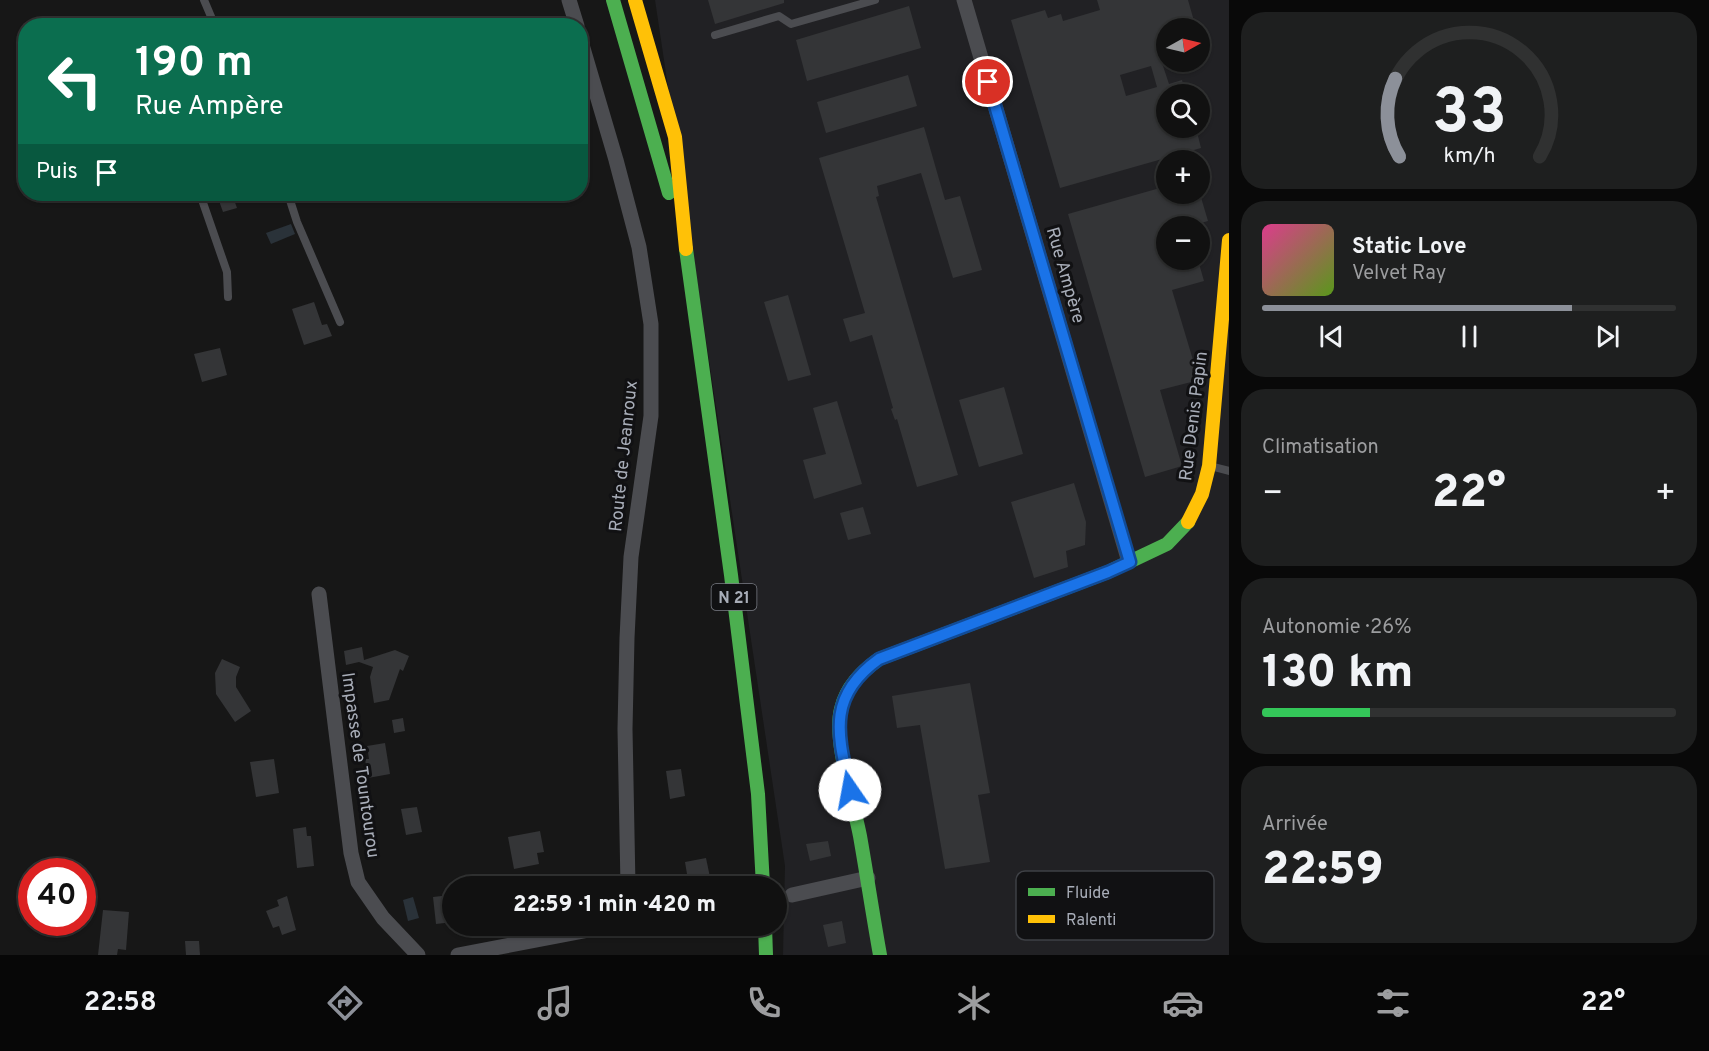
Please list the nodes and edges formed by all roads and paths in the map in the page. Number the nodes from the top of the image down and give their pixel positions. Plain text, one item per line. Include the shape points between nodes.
1 (204, 0) edge
2 (569, 0) edge
3 (613, 0) edge
4 (634, 0) edge
5 (875, 0) edge
6 (964, 0) edge
7 (212, 18) edge
8 (575, 18) edge
9 (715, 35) dead end
10 (588, 65) edge
11 (202, 201) edge
12 (290, 201) edge
13 (1229, 240) edge
14 (688, 265) junction
15 (228, 297) dead end
16 (340, 322) dead end
17 (1223, 372) edge
18 (1209, 466) junction
19 (1229, 471) edge
20 (1130, 562) junction
21 (318, 594) dead end
22 (628, 876) edge
23 (762, 876) edge
24 (868, 878) junction
25 (792, 895) dead end
26 (558, 936) edge
27 (765, 936) edge
28 (418, 955) edge
29 (458, 955) edge
30 (766, 955) edge
31 (880, 955) edge

1 - 7 lane
2 - 8 street
3 - 14 main road, N 21
4 - 14 main road, N 21 via 675,137
5 - 9 lane via 791,24 778,16
6 - 20 street, Rue Ampère
10 - 22 street, Route de Jeanroux via 639,247 651,324 651,416 631,557 627,638
11 - 15 lane via 227,272
12 - 16 lane
13 - 17 main road, Rue Denis Papin
14 - 23 main road, N 21 via 732,575 757,782
17 - 18 main road, Rue Denis Papin
18 - 19 lane
18 - 20 main road, Rue Denis Papin via 1189,521 1167,544
20 - 24 main road, Rue Denis Papin via 879,659 861,672 840,709 838,735
21 - 28 street, Impasse de Tountourou via 358,882 383,918
24 - 25 street
24 - 31 main road, Rue Denis Papin
26 - 29 street
27 - 30 main road

